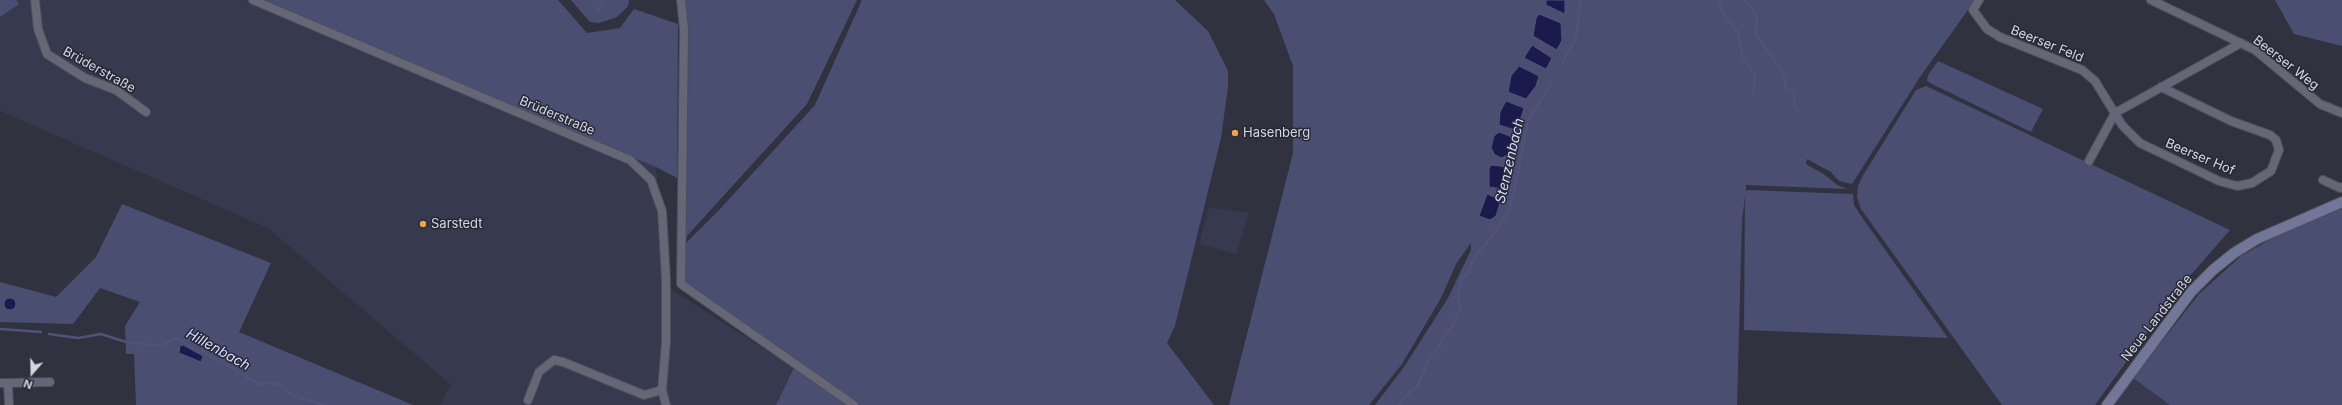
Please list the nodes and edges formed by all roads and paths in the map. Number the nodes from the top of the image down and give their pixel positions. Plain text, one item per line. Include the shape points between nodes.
1 (35, 0) edge
2 (254, 0) edge
3 (1979, 0) edge
4 (2151, 0) edge
5 (682, 4) edge
6 (2241, 43) junction
7 (2161, 87) junction
8 (146, 112) dead end
9 (2115, 113) junction
10 (2342, 113) edge
11 (2088, 160) dead end
12 (2323, 180) dead end
13 (2342, 187) edge
14 (2342, 202) edge
15 (50, 382) dead end
16 (4, 383) edge
17 (662, 390) junction
18 (528, 400) dead end
19 (9, 405) edge
20 (666, 405) edge
21 (854, 405) edge
22 (2107, 405) edge

1 - 8 street, Brüderstraße via 38,29 47,54 85,78 116,90
2 - 17 street, Brüderstraße via 630,160 651,180 662,211 666,279 666,342
3 - 9 street, Beerser Feld via 1973,10 1987,29 2000,37 2082,70 2095,81
4 - 6 street, Beerser Weg
5 - 21 street via 681,284
6 - 7 street
6 - 10 street, Beerser Weg via 2256,50 2320,104
7 - 9 street
7 - 9 street, Beerser Hof via 2230,122 2270,135 2276,140 2279,150 2271,171 2252,183 2237,186 2219,181 2140,143 2122,125
9 - 11 street
12 - 13 street
14 - 22 main road, Neue Landstraße via 2257,239 2213,270 2191,292
15 - 16 street
16 - 19 street
17 - 18 street via 644,395 554,360 539,372
17 - 20 street, Brüderstraße

